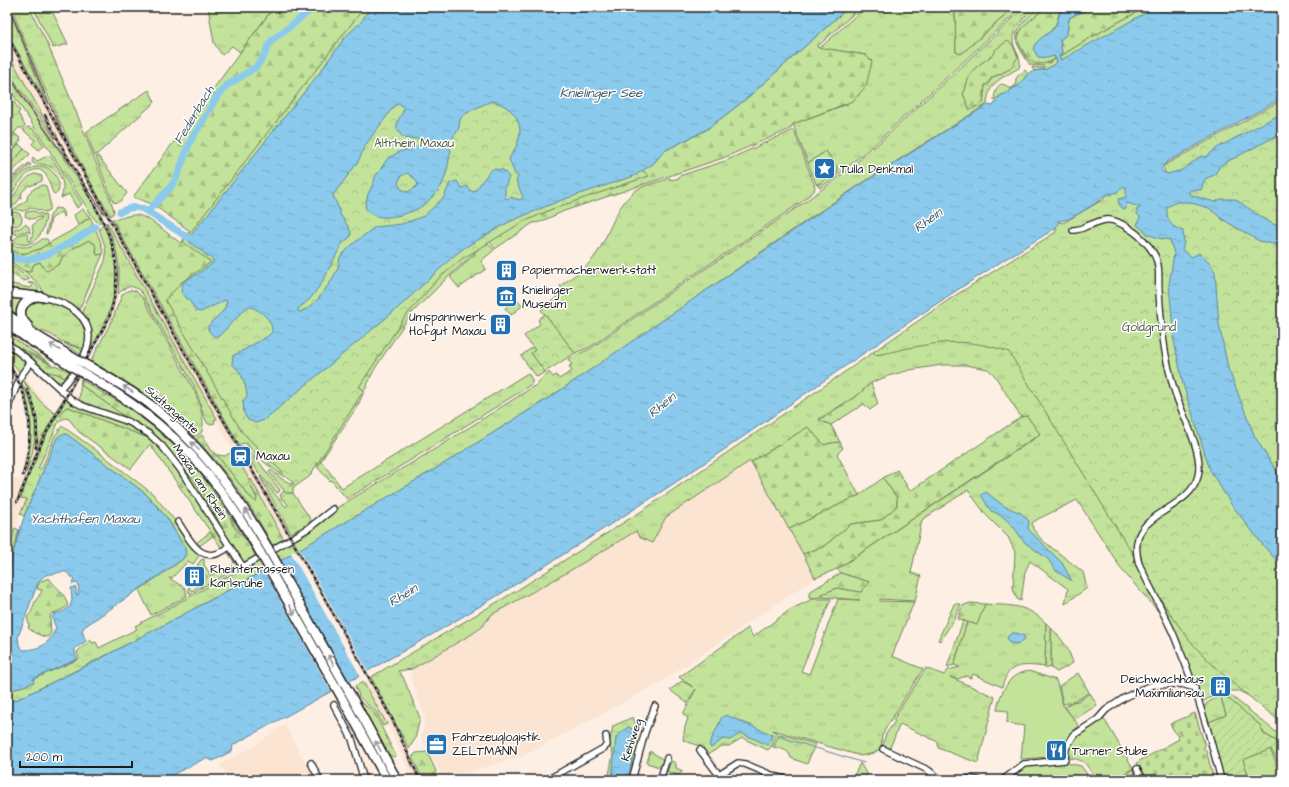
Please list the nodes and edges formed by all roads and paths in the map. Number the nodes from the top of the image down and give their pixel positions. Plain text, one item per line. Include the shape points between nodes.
1 (1073, 230) dead end
2 (7, 294) edge
3 (39, 297) junction
4 (7, 314) edge
5 (7, 324) edge
6 (34, 334) junction
7 (7, 342) edge
8 (31, 362) junction
9 (75, 363) junction
10 (88, 371) junction
11 (60, 390) junction
12 (7, 410) edge
13 (333, 509) dead end
14 (178, 522) dead end
15 (230, 546) junction
16 (1195, 688) junction
17 (334, 705) dead end
18 (655, 706) dead end
19 (606, 736) dead end
20 (883, 749) dead end
21 (700, 750) dead end
22 (667, 758) dead end
23 (311, 763) dead end
24 (1137, 769) dead end
25 (718, 777) edge
26 (768, 777) edge
27 (1142, 778) edge
28 (320, 780) edge
29 (364, 780) edge
30 (387, 780) edge
31 (397, 780) edge
32 (547, 780) edge
33 (632, 780) edge
34 (660, 780) edge
35 (788, 780) edge
36 (941, 780) edge
37 (962, 780) edge
38 (978, 780) edge
39 (1003, 780) edge
40 (1133, 780) edge
41 (1221, 780) edge

1 - 16 street via 1105,220 1116,222 1137,234 1157,262 1165,351 1176,394 1196,448 1199,470 1196,483 1190,490 1146,524 1138,539 1137,553 1139,564 1172,631
2 - 3 highway
3 - 6 highway via 24,303 21,312 23,320
3 - 11 street via 58,301 74,309 84,321 88,333 86,350 72,376
4 - 6 highway, Südtangente
5 - 9 highway, Südtangente via 25,337
9 -> 6 highway, Südtangente
7 - 8 street, Maxau am Rhein
8 - 11 street, Maxau am Rhein
8 - 12 street via 22,374
9 - 10 highway, Südtangente, bridge
10 -> 30 highway, Südtangente, bridge via 163,428 204,468 223,493 240,517
31 -> 10 highway, Südtangente, bridge via 268,548 235,494 198,450 152,405 125,387
11 - 15 street, Maxau am Rhein via 79,404 142,429 162,446
13 - 15 street, Maxau am Rhein via 309,528 243,567
14 - 15 street via 192,545 202,552 218,553
16 - 39 street via 1182,684 1142,688 1106,710 1074,736 1066,748 1065,760 1024,764
16 - 41 street
17 - 29 street via 352,739
18 - 33 street, Kehlweg
19 - 32 street via 607,745 604,748
20 - 36 street via 928,770
21 - 25 street
22 - 34 street
23 - 28 street
24 - 27 street
25 - 26 street via 738,763 745,764
26 - 35 street
27 - 40 street
37 - 38 street

